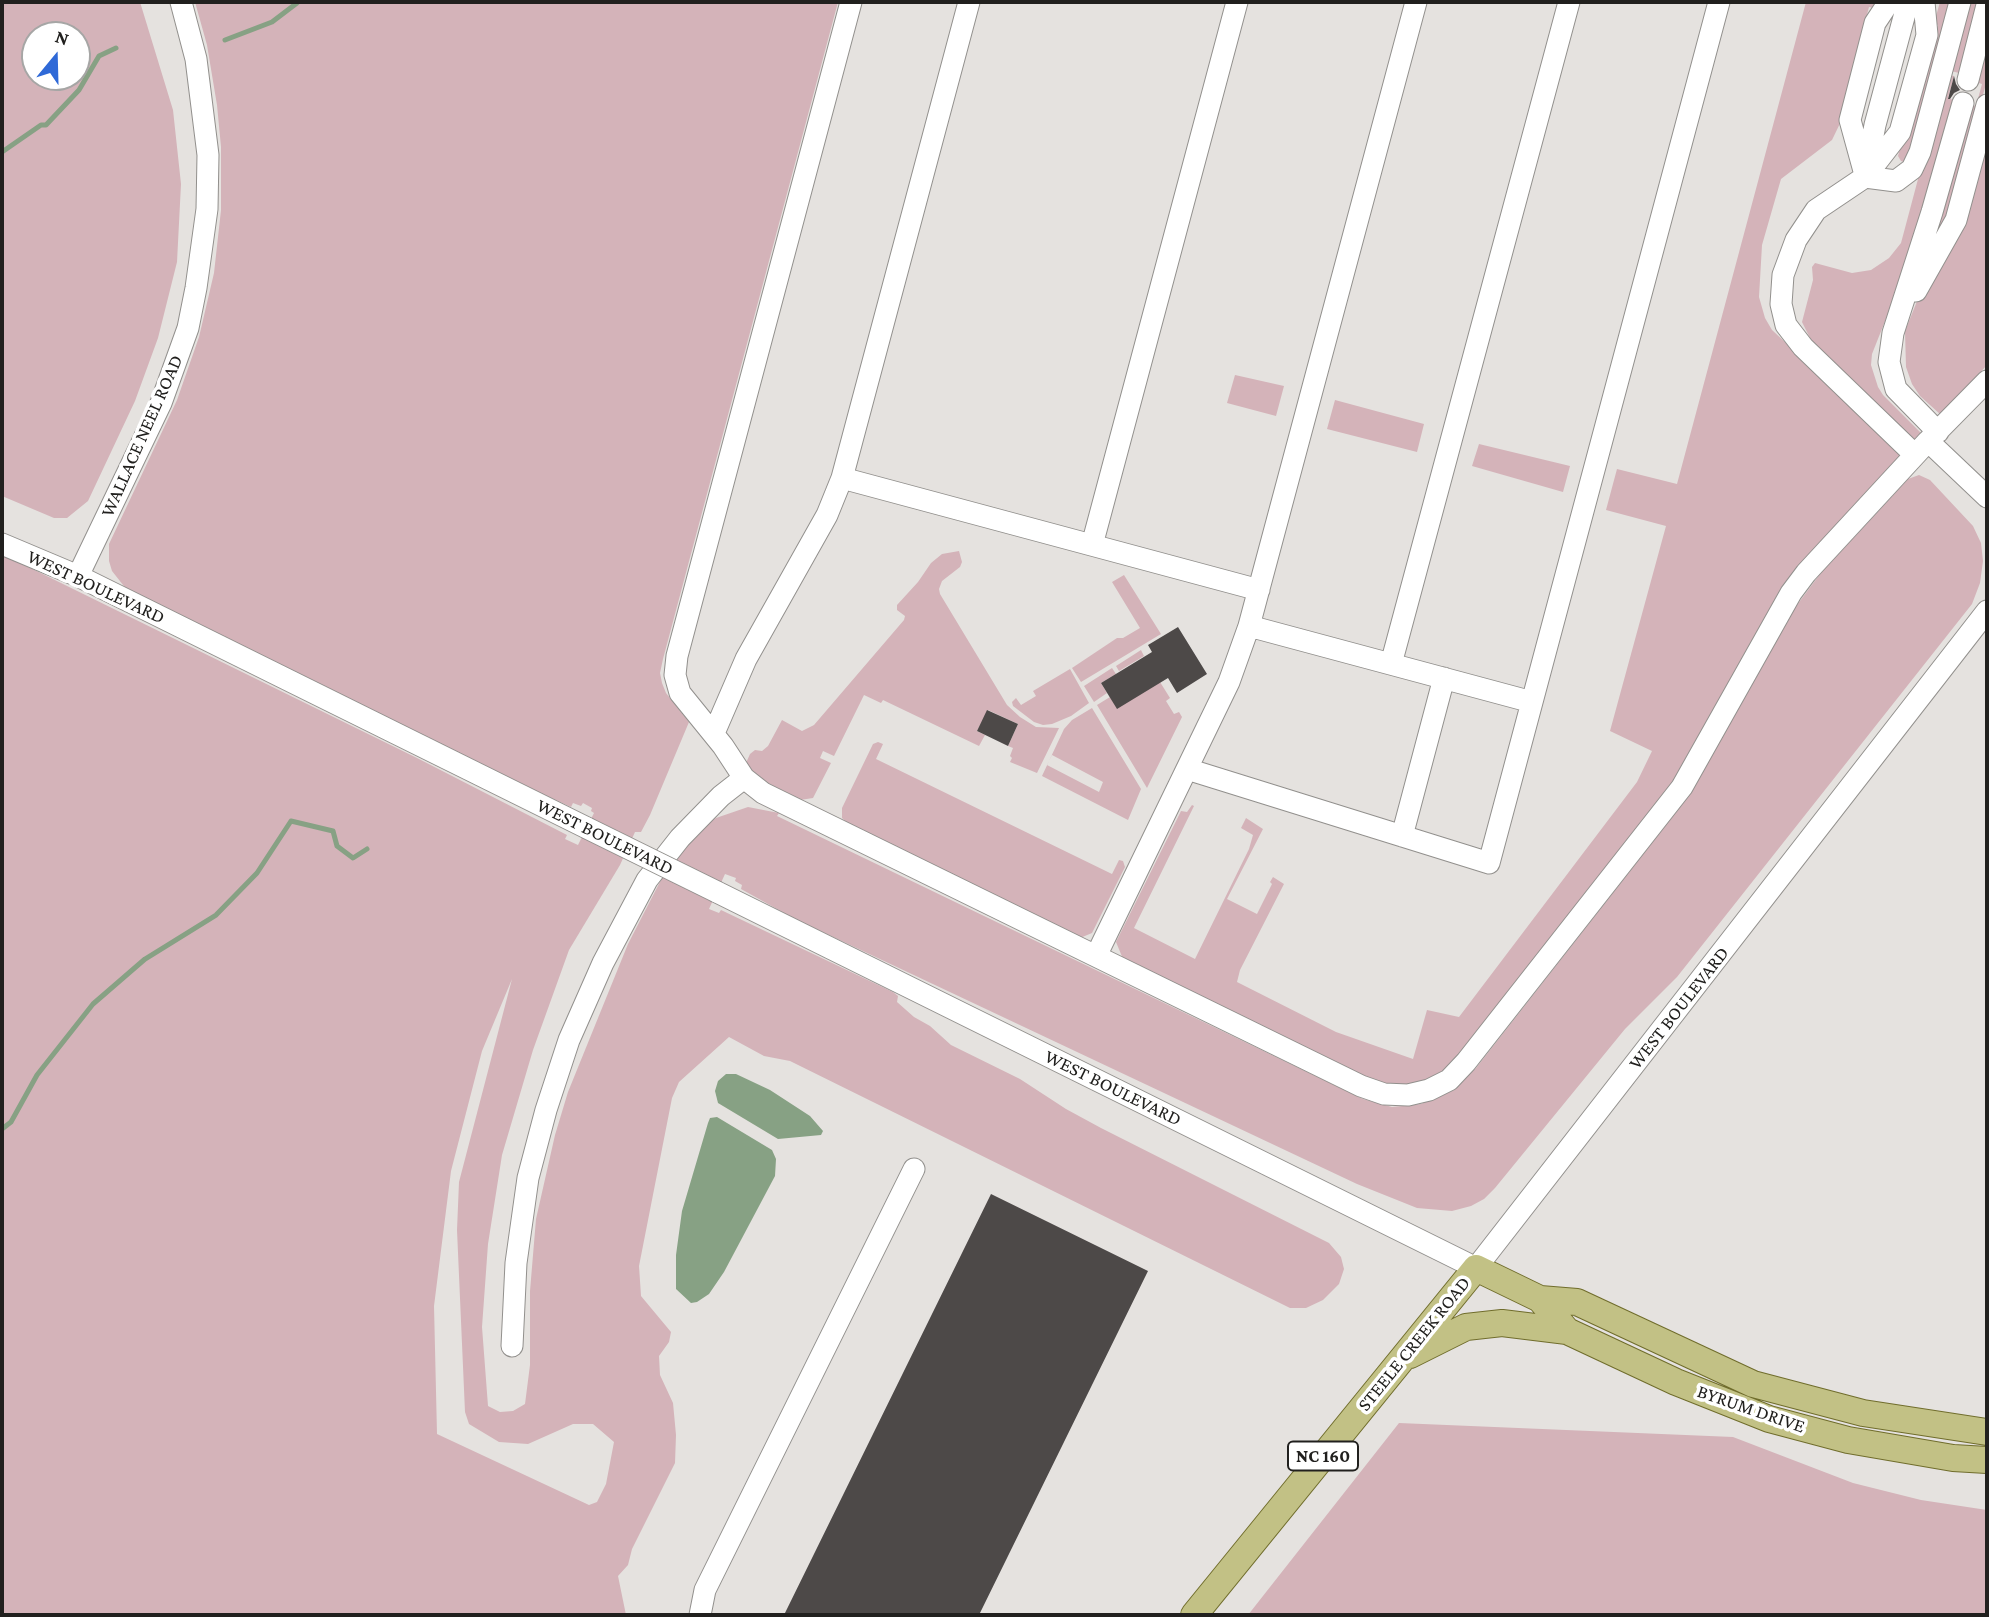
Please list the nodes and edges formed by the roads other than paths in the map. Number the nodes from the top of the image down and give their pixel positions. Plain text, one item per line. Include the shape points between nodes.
1 (181, 2) edge
2 (851, 2) edge
3 (969, 2) edge
4 (1237, 2) edge
5 (1416, 2) edge
6 (1569, 2) edge
7 (1719, 2) edge
8 (1889, 2) edge
9 (1900, 2) edge
10 (1908, 2) edge
11 (1916, 2) edge
12 (1924, 2) edge
13 (1960, 2) edge
14 (1987, 5) edge
15 (1968, 80) dead end
16 (1963, 103) dead end
17 (1987, 105) edge
18 (1865, 177) junction
19 (1893, 333) junction
20 (1987, 381) edge
21 (1927, 443) junction
22 (842, 478) junction
23 (1987, 496) edge
24 (2, 544) edge
25 (1092, 545) junction
26 (78, 576) junction
27 (1259, 590) junction
28 (1987, 611) edge
29 (1249, 626) junction
30 (1391, 664) junction
31 (1444, 678) junction
32 (1532, 702) junction
33 (714, 733) junction
34 (1187, 769) junction
35 (744, 778) junction
36 (1402, 836) junction
37 (1096, 957) junction
38 (914, 1170) dead end
39 (1476, 1268) junction
40 (1540, 1299) junction
41 (1567, 1331) junction
42 (512, 1346) dead end
43 (1402, 1359) junction
44 (1987, 1432) edge
45 (1987, 1460) edge
46 (701, 1615) edge
47 (1194, 1615) edge

1 - 26 street, WALLACE NEEL ROAD via 196,60 208,155 207,209 196,288 188,328 161,402
2 - 33 street via 677,656 675,675 680,693
3 - 22 street
4 - 25 street
5 - 27 street
6 - 30 street
7 - 32 street
8 - 18 street via 1875,23 1850,120
9 - 18 street via 1889,26 1863,123
10 - 18 street
11 - 18 street via 1914,32 1887,129
12 - 18 street via 1927,35 1900,132
13 - 18 street via 1912,169 1896,181
14 - 15 street
16 - 19 street
17 - 19 street via 1956,220
18 - 21 street via 1816,210 1796,240 1783,275 1786,325 1803,347
19 - 21 street via 1889,362 1896,389
20 - 21 street
21 - 23 street
21 - 37 street via 1806,573 1682,787 1449,1080 1408,1095 1372,1090
22 - 25 street
22 - 33 street via 827,515 746,659
24 - 26 street, WEST BOULEVARD
25 - 27 street
26 - 39 street, WEST BOULEVARD, bridge
27 - 29 street
28 - 39 street, WEST BOULEVARD
29 - 30 street
29 - 34 street via 1229,682
30 - 31 street
31 - 32 street
31 - 36 street
32 - 36 street via 1489,863
33 - 35 street
34 - 36 street
34 - 37 street
35 - 37 street via 763,793
35 - 42 street via 680,838 647,880 569,1040 528,1178 516,1263
38 - 46 street via 705,1590
39 - 40 main road, BYRUM DRIVE
39 - 43 main road, STEELE CREEK ROAD / NC 160
40 - 41 main road, BYRUM DRIVE
40 - 44 main road, BYRUM DRIVE via 1577,1302 1753,1384 1863,1413
41 - 43 main road via 1502,1322 1466,1327
41 - 45 main road, BYRUM DRIVE via 1769,1419 1848,1440
43 - 47 main road, STEELE CREEK ROAD / NC 160

